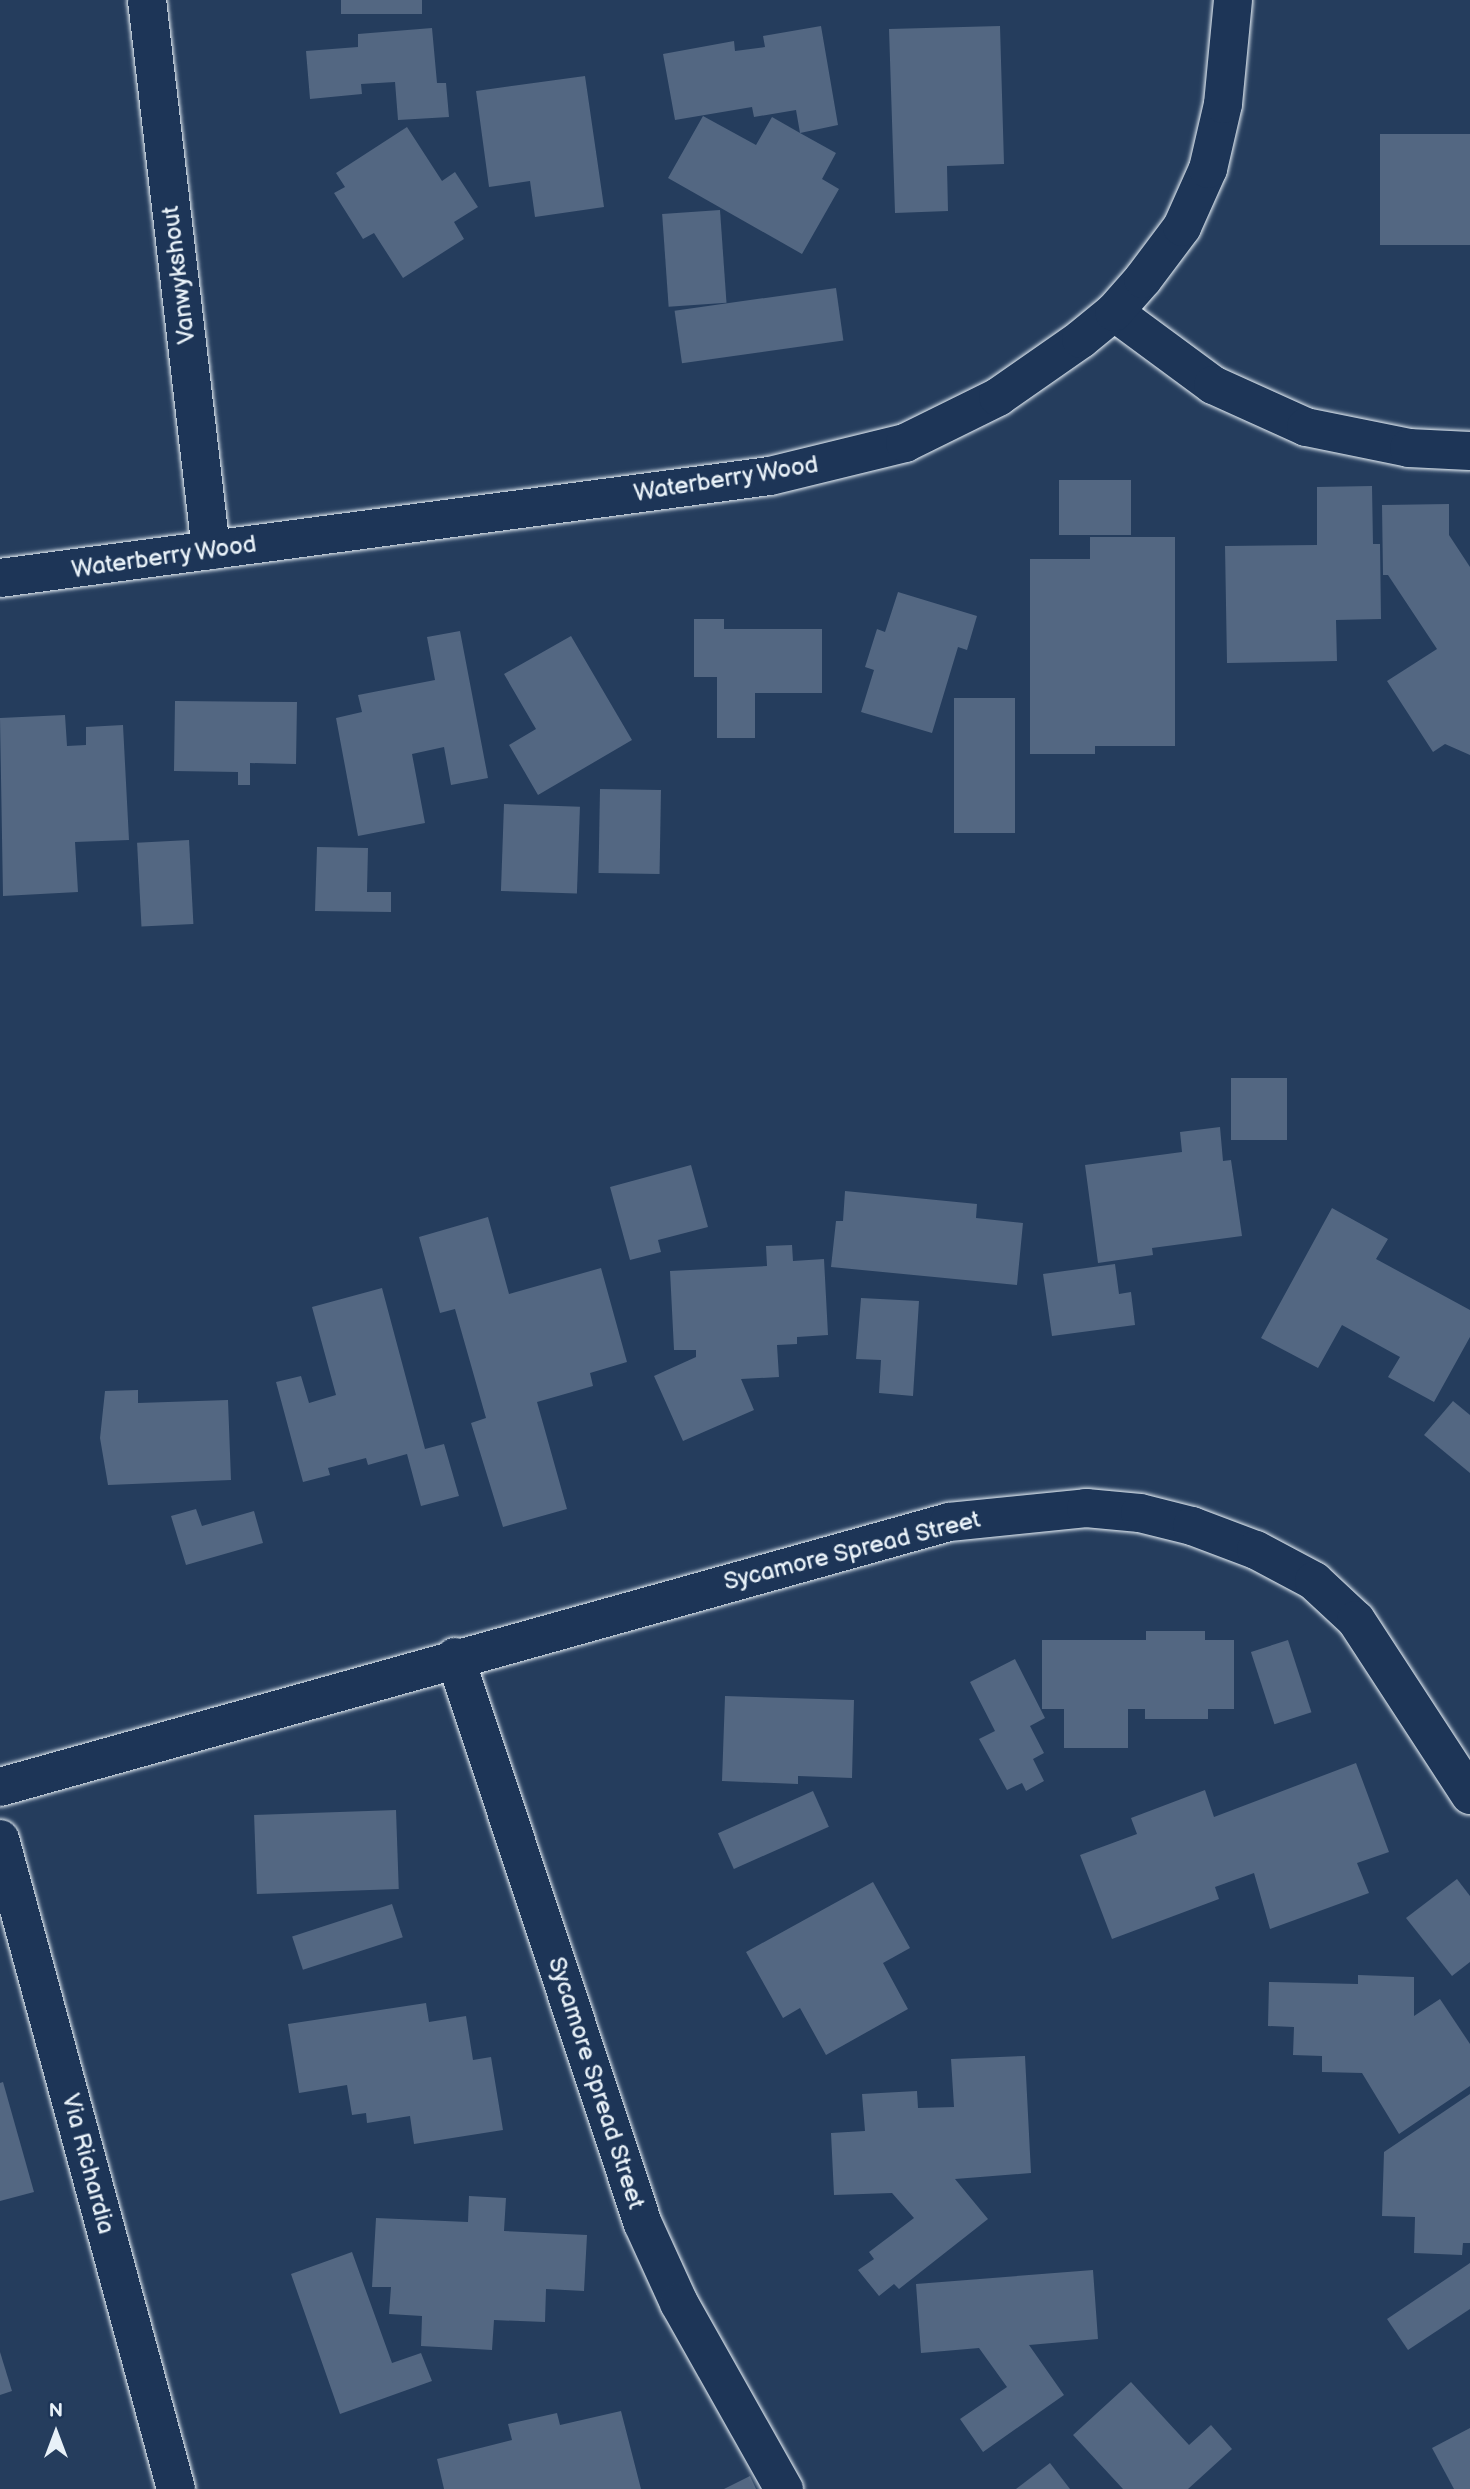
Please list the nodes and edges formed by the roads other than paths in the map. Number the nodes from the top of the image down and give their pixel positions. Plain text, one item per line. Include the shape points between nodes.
1 (147, 0) edge
2 (1233, 0) edge
3 (1114, 313) junction
4 (1470, 451) edge
5 (211, 551) junction
6 (0, 578) edge
7 (455, 1657) junction
8 (0, 1787) edge
9 (1470, 1795) edge
10 (0, 1839) edge
11 (176, 2489) edge
12 (784, 2489) edge

1 - 5 street, Vanwykshout
2 - 3 street, Waterberry Wood via 1223,104 1208,169 1182,227
3 - 4 street via 1213,385 1306,427 1409,449
3 - 5 street, Waterberry Wood via 998,397 905,443 770,476
5 - 6 street, Waterberry Wood
7 - 8 street, Sycamore Spread Street
7 - 9 street, Sycamore Spread Street via 949,1522 1086,1508 1140,1513 1256,1550 1314,1581 1356,1620
7 - 12 street, Sycamore Spread Street via 643,2224 679,2304
10 - 11 street, Via Richardia

